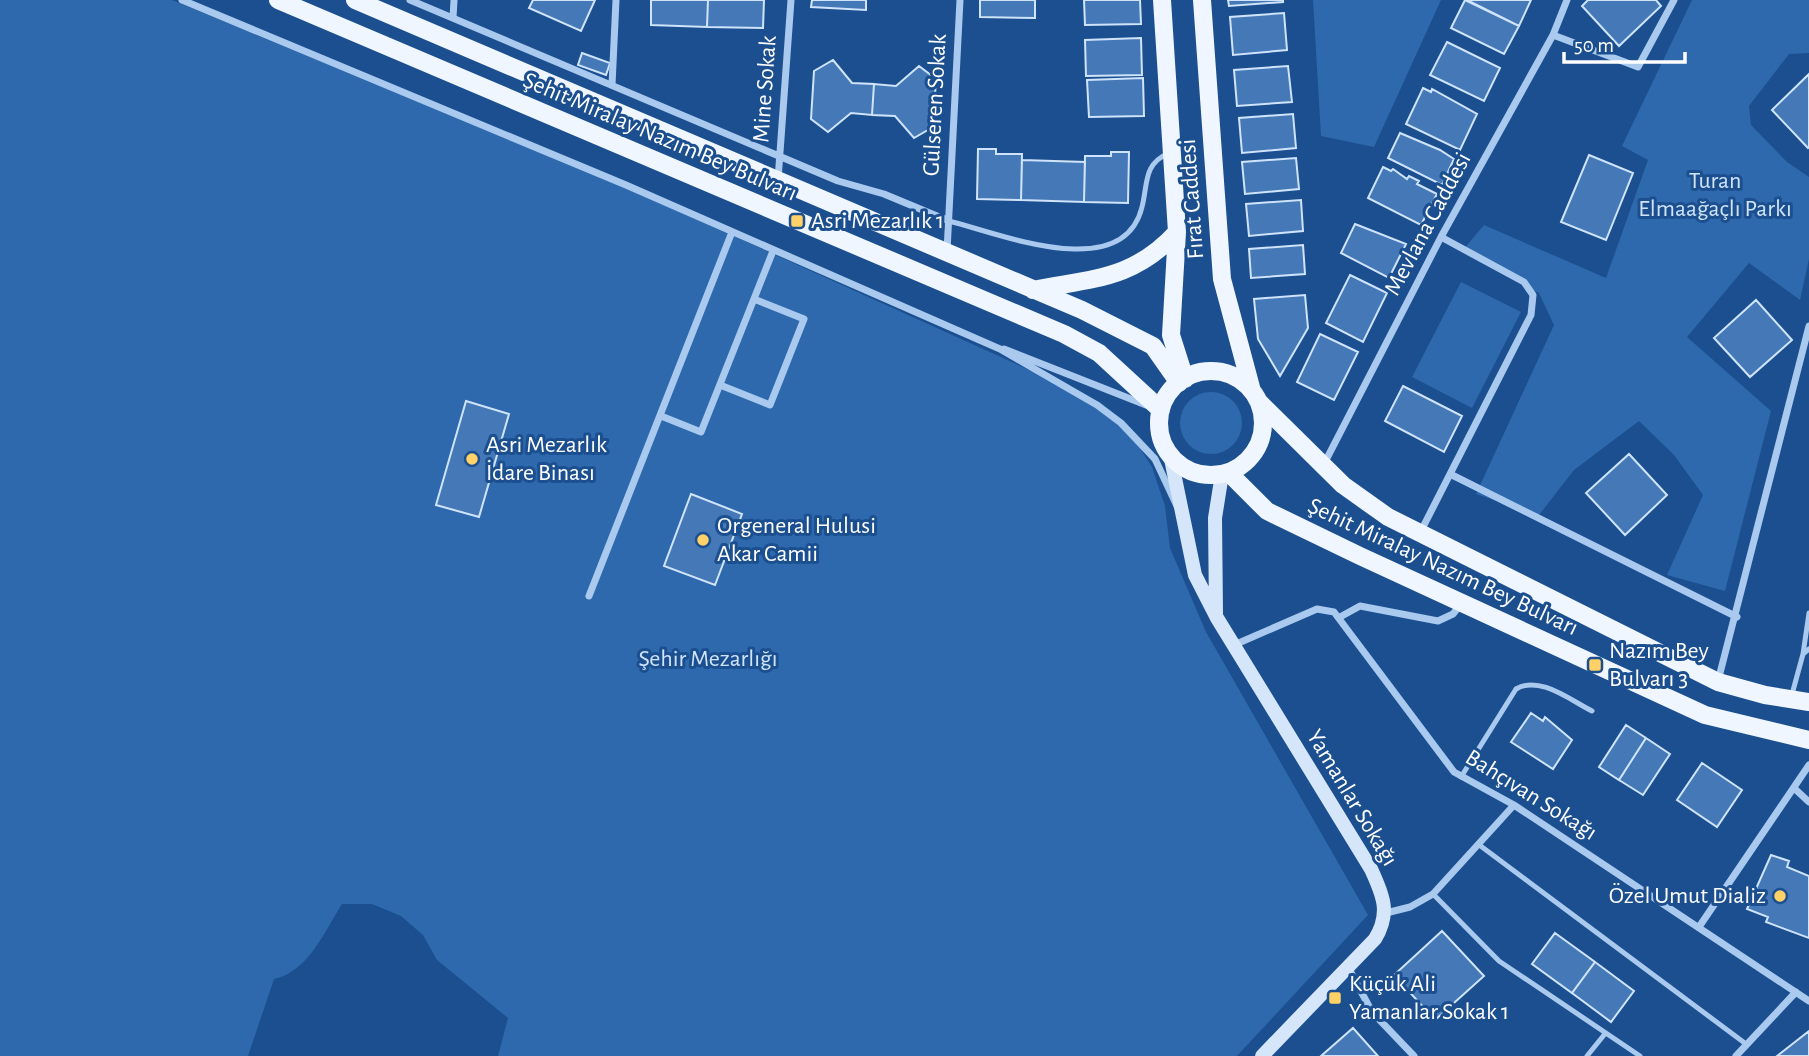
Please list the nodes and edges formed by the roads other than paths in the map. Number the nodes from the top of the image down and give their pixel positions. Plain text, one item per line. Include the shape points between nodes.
1 (182, 0) edge
2 (278, 0) edge
3 (355, 0) edge
4 (410, 0) edge
5 (454, 0) edge
6 (616, 0) edge
7 (791, 0) edge
8 (960, 0) edge
9 (1162, 0) edge
10 (1202, 0) edge
11 (1567, 0) edge
12 (1674, 0) edge
13 (453, 18) junction
14 (1552, 35) junction
15 (612, 85) junction
16 (1171, 151) junction
17 (780, 156) junction
18 (778, 181) junction
19 (948, 221) junction
20 (732, 232) junction
21 (1177, 232) junction
22 (1441, 237) junction
23 (773, 251) junction
24 (947, 254) junction
25 (1033, 290) junction
26 (754, 299) junction
27 (1809, 326) edge
28 (1000, 349) junction
29 (1182, 381) junction
30 (720, 384) junction
31 (1255, 396) junction
32 (1161, 410) junction
33 (661, 416) junction
34 (1170, 454) junction
35 (1323, 466) junction
36 (1225, 473) junction
37 (1450, 474) junction
38 (1182, 514) junction
39 (1419, 533) junction
40 (590, 596) dead end
41 (1461, 603) junction
42 (1809, 613) edge
43 (1340, 617) junction
44 (1737, 617) junction
45 (1217, 618) junction
46 (1233, 645) junction
47 (1809, 649) edge
48 (1803, 654) junction
49 (1718, 681) junction
50 (1791, 700) junction
51 (1809, 702) edge
52 (1592, 711) dead end
53 (1809, 740) edge
54 (1808, 769) edge
55 (1461, 777) junction
56 (1795, 789) junction
57 (1809, 802) edge
58 (1514, 805) junction
59 (1478, 844) junction
60 (1433, 894) junction
61 (1386, 913) junction
62 (1699, 927) junction
63 (1347, 967) junction
64 (1796, 992) junction
65 (1809, 1001) edge
66 (1604, 1035) junction
67 (1746, 1044) junction
68 (1262, 1056) edge
69 (1414, 1056) edge
70 (1587, 1056) edge
71 (1640, 1056) edge
72 (1736, 1056) edge

1 - 20 street
2 - 32 main road, Şehit Miralay Nazım Bey Bulvarı via 1064,334 1099,353
3 - 18 main road, Şehit Miralay Nazım Bey Bulvarı
4 - 13 street
5 - 13 street
6 - 15 street
7 - 17 street, Mine Sokak
8 - 19 street, Gülseren Sokak
9 - 16 main road, Fırat Caddesi
10 - 31 main road, Fırat Caddesi via 1222,279
11 - 14 street, Mevlana Caddesi
12 - 14 street via 1638,67
13 - 15 street
14 - 22 street, Mevlana Caddesi
15 - 17 street
16 - 19 lane via 1148,170 1142,208 1133,225 1119,238 1094,249 1064,250
16 - 21 main road, Fırat Caddesi
17 - 18 street, Mine Sokak
17 - 19 street
18 - 24 main road, Şehit Miralay Nazım Bey Bulvarı
19 - 24 street, Gülseren Sokak
20 - 23 street
20 - 33 street
21 - 25 main road via 1129,270 1099,280
21 - 29 main road, Fırat Caddesi via 1171,335
22 - 35 street, Mevlana Caddesi
22 - 37 street via 1524,282 1534,302
23 - 26 street
23 - 28 street
24 - 25 main road, Şehit Miralay Nazım Bey Bulvarı
25 - 29 main road, Şehit Miralay Nazım Bey Bulvarı via 1153,346
26 - 30 street
26 - 30 street via 804,319 770,405
27 - 44 street
28 - 32 street
28 - 38 street via 1097,405 1127,428 1155,459
29 - 31 main road via 1200,373 1224,373
29 - 32 main road
30 - 33 street via 701,432
31 - 35 main road, Şehit Miralay Nazım Bey Bulvarı
31 - 36 main road via 1263,427 1258,446 1245,462
32 - 34 main road via 1161,436
33 - 40 street
34 - 36 main road via 1193,471
34 - 38 street, Yamanlar Sokağı
35 - 39 main road, Şehit Miralay Nazım Bey Bulvarı via 1363,501
36 - 41 main road, Şehit Miralay Nazım Bey Bulvarı via 1267,511
36 - 45 street via 1215,518
37 - 39 street
37 - 44 street
38 - 45 street, Yamanlar Sokağı via 1195,575
39 - 49 main road, Şehit Miralay Nazım Bey Bulvarı
41 - 43 street via 1453,614 1438,621 1360,606
41 - 53 main road, Şehit Miralay Nazım Bey Bulvarı via 1705,715
42 - 48 lane
43 - 46 street via 1317,609
43 - 55 street, Bahçıvan Sokağı via 1449,767
44 - 49 street
45 - 46 street, Yamanlar Sokağı
46 - 61 street, Yamanlar Sokağı via 1371,869 1385,899
47 - 48 lane
48 - 50 lane
49 - 50 main road, Şehit Miralay Nazım Bey Bulvarı
50 - 51 main road, Şehit Miralay Nazım Bey Bulvarı
52 - 55 lane via 1542,686 1516,689
54 - 56 street
55 - 58 street, Bahçıvan Sokağı
56 - 57 street
56 - 62 street
58 - 59 street
58 - 62 street, Bahçıvan Sokağı
59 - 60 street
59 - 67 lane
60 - 61 street
60 - 66 lane via 1499,961
61 - 63 street via 1375,939
62 - 64 street, Bahçıvan Sokağı
63 - 68 street
63 - 69 street via 1372,1012
64 - 65 street, Bahçıvan Sokağı
64 - 67 street
66 - 70 lane
66 - 71 lane
67 - 72 street

